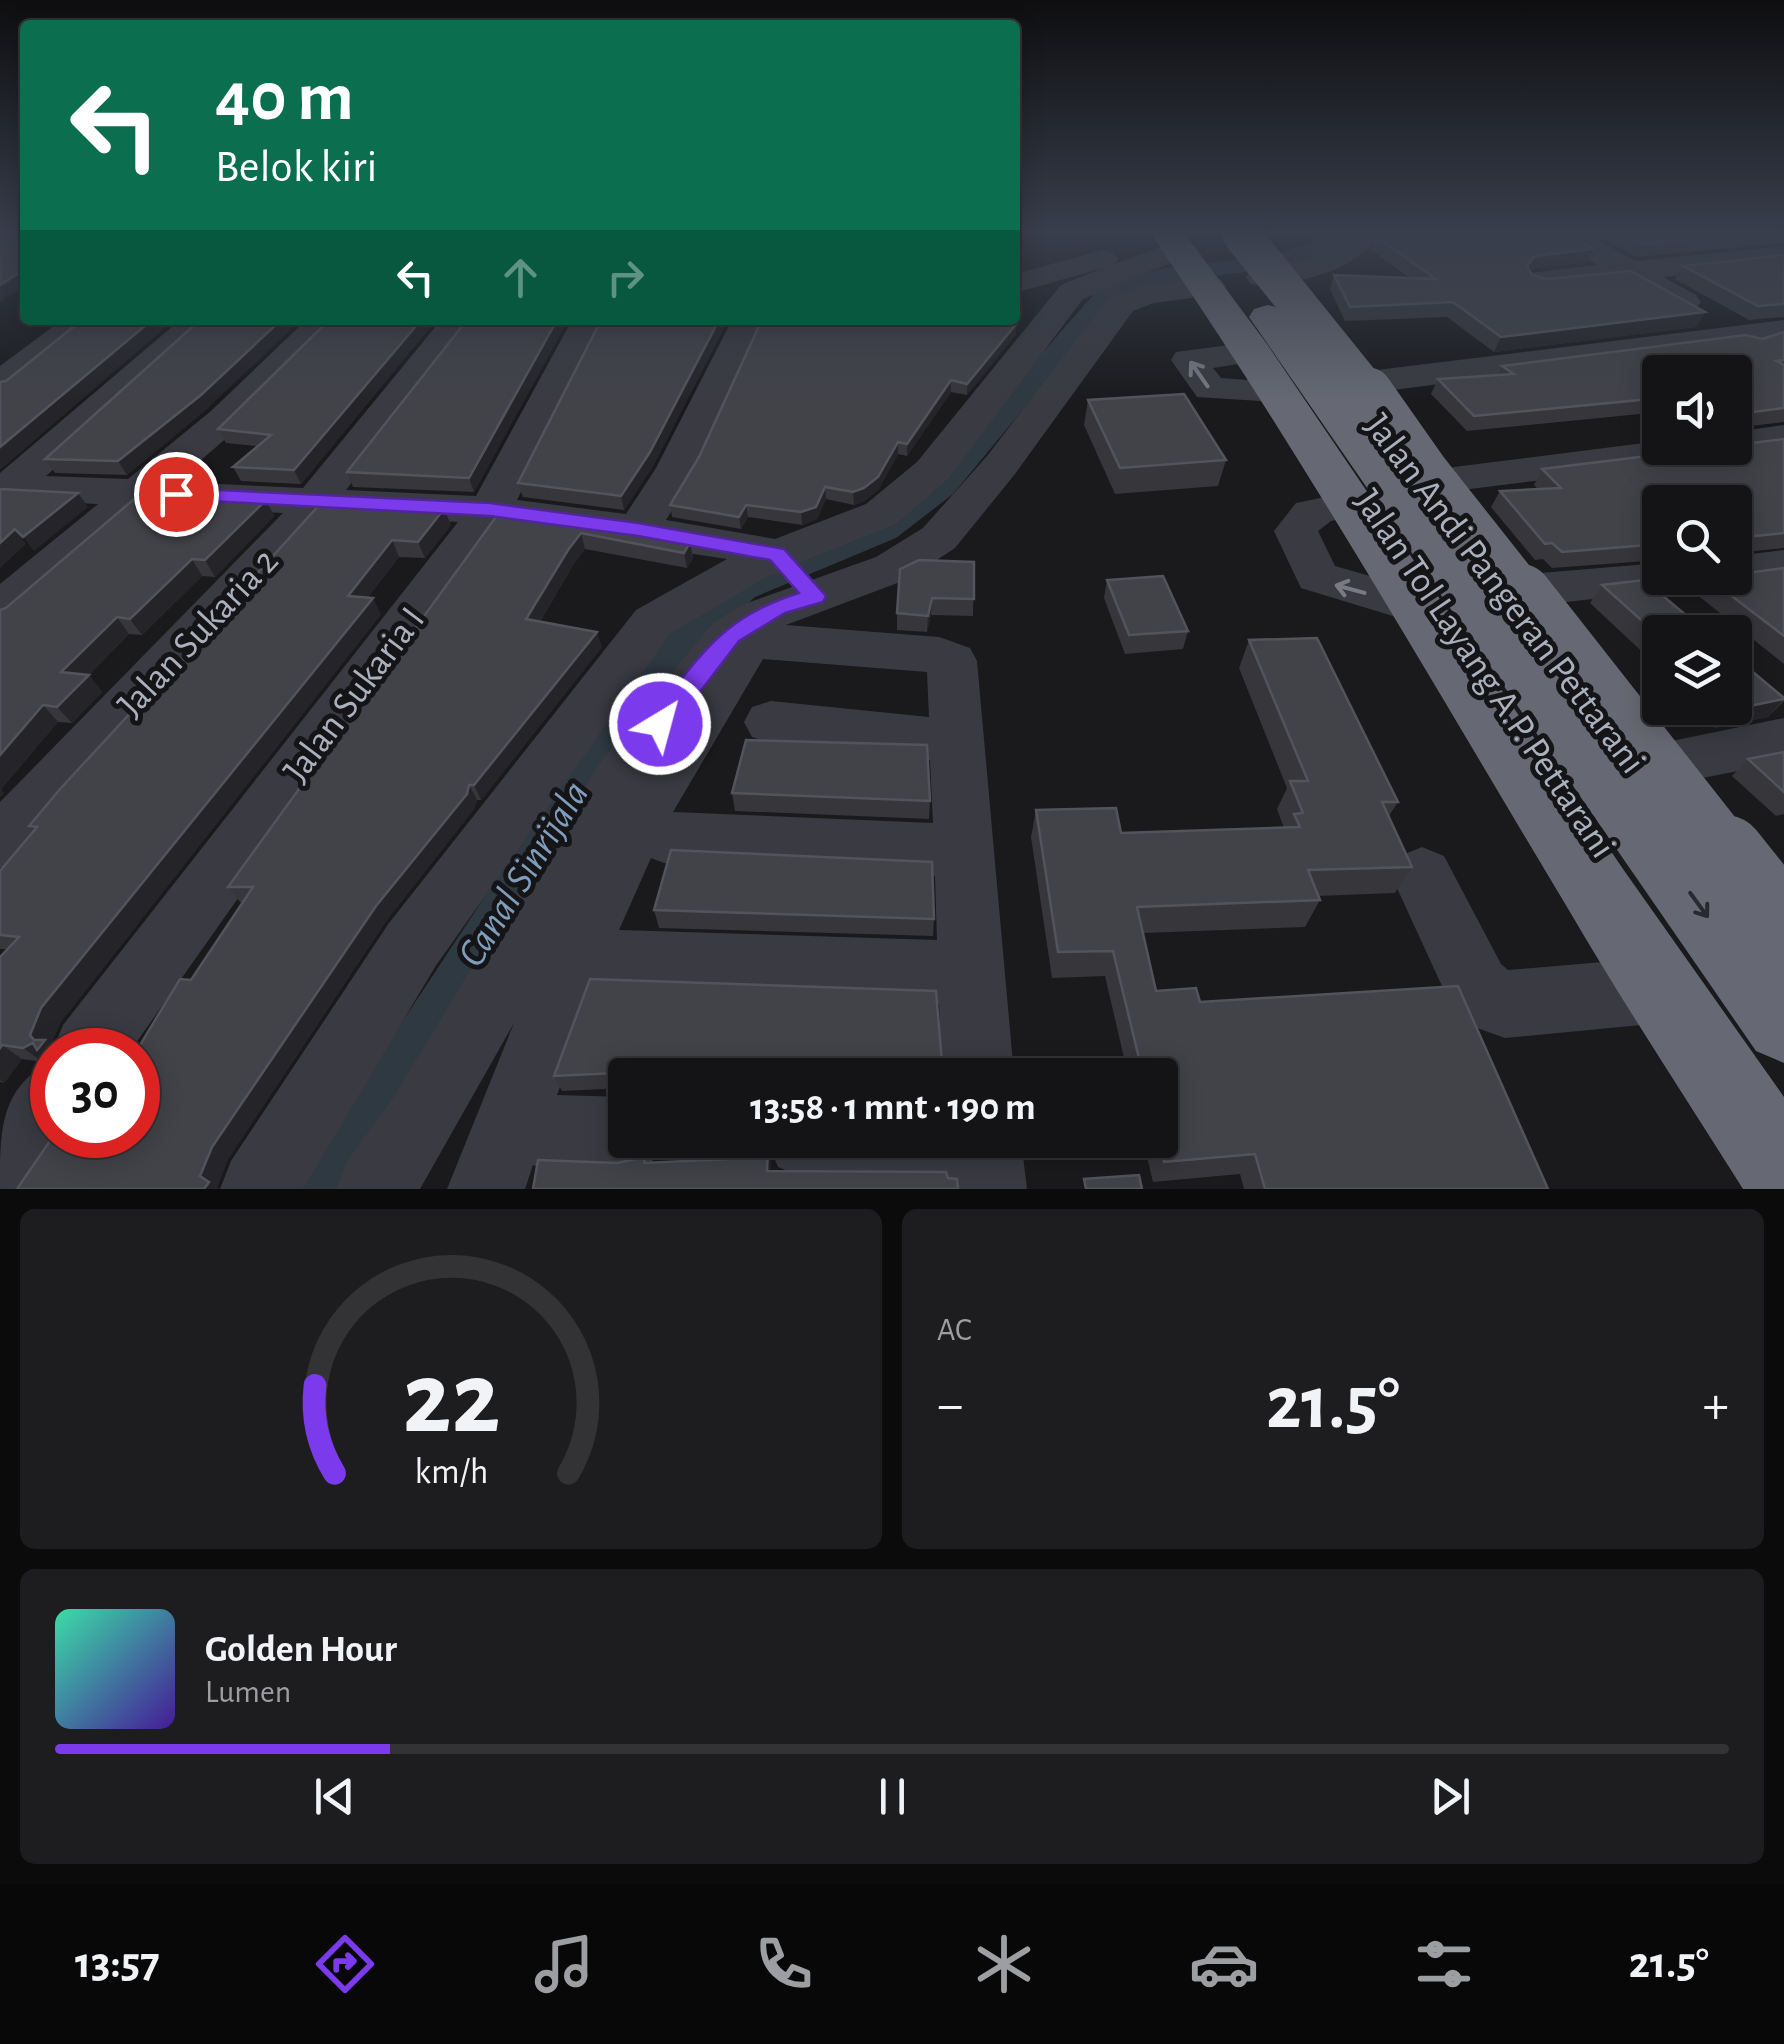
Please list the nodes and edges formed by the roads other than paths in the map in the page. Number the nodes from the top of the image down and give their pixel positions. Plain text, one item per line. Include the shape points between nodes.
1 (1082, 289) edge
2 (1157, 289) edge
3 (1243, 289) edge
4 (1255, 289) edge
5 (1260, 289) edge
6 (1270, 289) edge
7 (1273, 289) edge
8 (1663, 289) edge
9 (1072, 292) junction
10 (1020, 298) edge
11 (77, 325) edge
12 (194, 325) edge
13 (320, 325) edge
14 (455, 325) edge
15 (586, 325) edge
16 (746, 325) edge
17 (1784, 330) edge
18 (1742, 335) junction
19 (1784, 359) edge
20 (1357, 368) junction
21 (0, 384) edge
22 (1784, 437) edge
23 (1752, 442) edge
24 (1642, 456) edge
25 (1454, 480) junction
26 (2, 486) edge
27 (141, 493) junction
28 (316, 501) junction
29 (490, 510) junction
30 (638, 530) junction
31 (1784, 565) edge
32 (1752, 569) edge
33 (795, 575) junction
34 (1642, 580) edge
35 (1540, 589) junction
36 (0, 610) edge
37 (1580, 662) junction
38 (771, 722) dead end
39 (1784, 740) edge
40 (954, 741) junction
41 (1677, 760) junction
42 (664, 837) dead end
43 (0, 842) edge
44 (962, 851) junction
45 (1422, 875) dead end
46 (1784, 890) edge
47 (1784, 929) edge
48 (1784, 952) edge
49 (575, 960) junction
50 (969, 974) junction
51 (1662, 990) junction
52 (1784, 1023) edge
53 (104, 1028) edge
54 (976, 1058) edge
55 (1784, 1114) edge
56 (30, 1128) edge
57 (545, 1132) dead end
58 (608, 1134) edge
59 (0, 1169) edge
60 (1784, 1173) edge
61 (258, 1189) edge
62 (375, 1189) edge
63 (486, 1189) edge

1 - 9 street
2 - 33 street via 1121,304 939,538 892,568
51 -> 3 highway, Jalan Andi Pangeran Pettarani via 1264,372
4 - 55 highway, Jalan Tol Layang A.P. Pettarani via 1408,556
5 -> 52 highway, Jalan Tol Layang A.P. Pettarani
6 - 47 highway, bridge via 1359,378 1425,473
7 - 20 highway, Jalan Andi Pangeran Pettarani
8 - 18 street
9 - 10 street
9 - 33 street via 920,484
11 - 21 street
12 - 26 street
13 - 27 street
14 - 28 street, Jalan Sukaria 2
15 - 29 street, Jalan Sukaria I
16 - 30 street via 677,468
17 - 18 street
18 - 19 street
18 - 20 street
20 - 25 highway, Jalan Andi Pangeran Pettarani
20 - 37 highway, Jalan Andi Pangeran Pettarani
22 - 23 street
24 - 25 street
25 - 35 highway, Jalan Andi Pangeran Pettarani
26 - 27 street
27 - 28 street
27 - 36 street
28 - 29 street
28 - 43 street, Jalan Sukaria 2
29 - 30 street
29 - 53 street, Jalan Sukaria I
30 - 33 street
31 - 32 street
33 - 61 street via 664,612 640,636 412,945
33 - 62 street via 777,608 731,635 638,753
34 - 35 street
35 - 37 highway, Jalan Andi Pangeran Pettarani
37 - 41 highway, Jalan Andi Pangeran Pettarani
37 - 48 highway, Jalan Andi Pangeran Pettarani via 1633,762
38 - 40 street
39 - 41 street
40 - 44 street
40 - 49 street via 952,661 946,656 751,642 674,755
41 - 46 highway, Jalan Andi Pangeran Pettarani
42 - 44 street
44 - 50 street
45 - 51 street via 1472,977 1492,1001
49 - 50 street
49 - 63 street
50 - 54 street
51 - 60 highway, Jalan Andi Pangeran Pettarani
56 - 59 street
57 - 58 street

